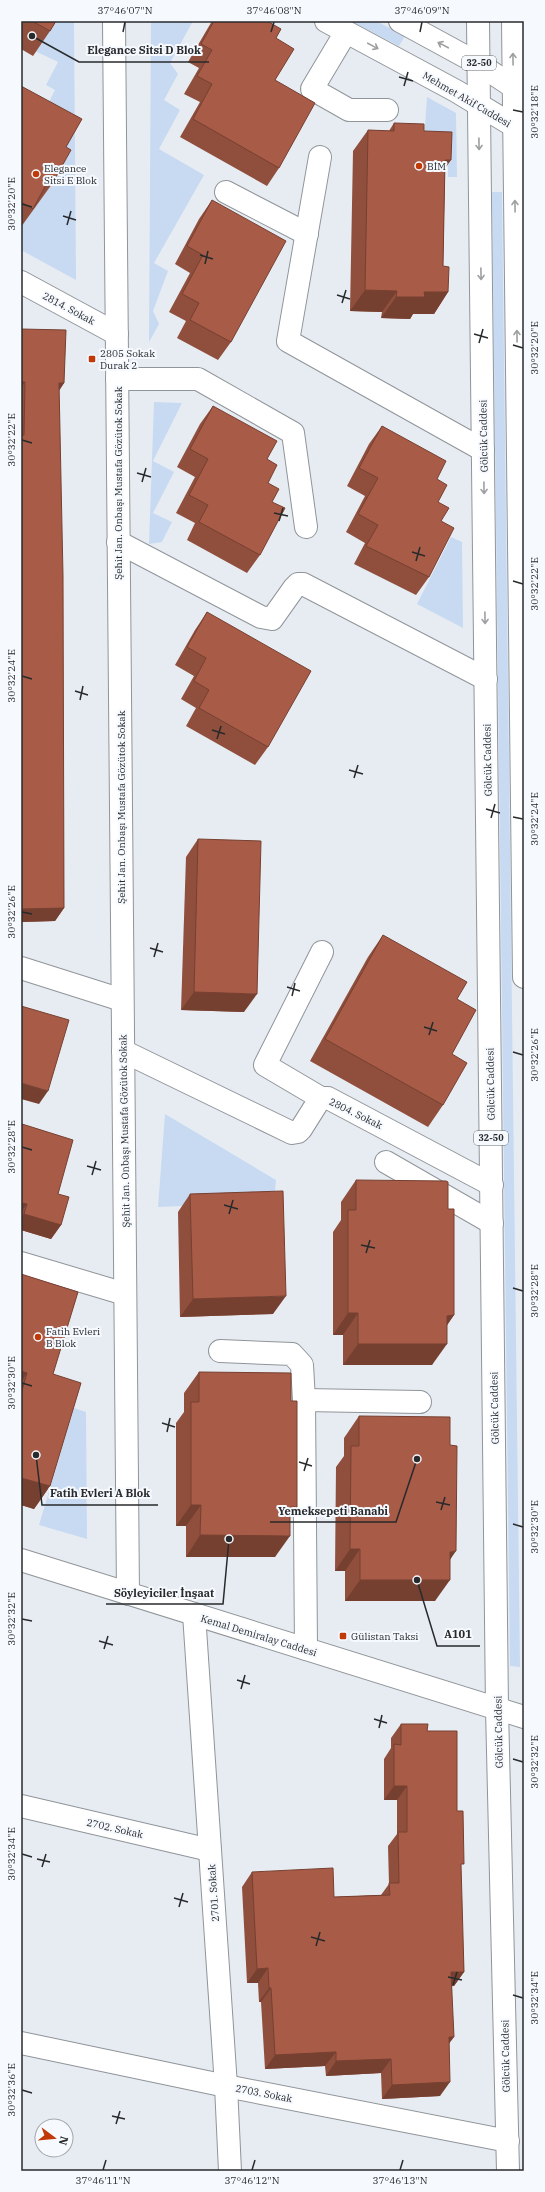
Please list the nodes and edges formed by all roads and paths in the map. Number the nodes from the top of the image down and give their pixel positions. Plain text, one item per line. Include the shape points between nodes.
1 (114, 21) edge
2 (326, 21) edge
3 (400, 21) edge
4 (478, 21) edge
5 (513, 21) edge
6 (346, 32) junction
7 (479, 64) junction
8 (519, 90) edge
9 (479, 105) junction
10 (387, 110) dead end
11 (519, 129) edge
12 (320, 157) dead end
13 (226, 192) dead end
14 (307, 234) junction
15 (21, 282) edge
16 (117, 334) junction
17 (117, 379) junction
18 (483, 450) junction
19 (521, 476) edge
20 (306, 527) dead end
21 (118, 542) junction
22 (486, 679) junction
23 (322, 952) dead end
24 (21, 968) edge
25 (524, 977) edge
26 (122, 1000) junction
27 (123, 1051) junction
28 (321, 1098) junction
29 (386, 1162) dead end
30 (492, 1185) junction
31 (492, 1223) junction
32 (21, 1263) edge
33 (125, 1294) junction
34 (220, 1351) dead end
35 (304, 1400) junction
36 (420, 1402) dead end
37 (21, 1560) edge
38 (128, 1594) junction
39 (194, 1614) junction
40 (306, 1649) junction
41 (497, 1709) junction
42 (524, 1717) edge
43 (21, 1806) edge
44 (210, 1850) junction
45 (21, 2043) edge
46 (226, 2086) junction
47 (508, 2141) junction
48 (230, 2171) edge
49 (508, 2171) edge

1 - 16 street, Şehit Jan. Onbaşı Mustafa Gözütok Sokak
2 - 6 street, Mehmet Akif Caddesi
7 -> 3 street
4 - 7 street, Gölcük Caddesi / 32-50
8 -> 5 street
6 -> 9 street, Mehmet Akif Caddesi
6 - 10 street via 312,89 349,110
7 - 8 street
7 - 9 street, Gölcük Caddesi / 32-50
8 - 11 street
9 - 11 street, Mehmet Akif Caddesi
9 -> 18 street, Gölcük Caddesi / 32-50
19 -> 11 street
12 - 14 street
13 - 14 street
14 - 18 street via 288,341
15 - 16 street, 2814. Sokak
16 - 17 street, Şehit Jan. Onbaşı Mustafa Gözütok Sokak
17 - 20 street via 198,379 292,433
17 - 21 street, Şehit Jan. Onbaşı Mustafa Gözütok Sokak
18 -> 22 street, Gölcük Caddesi / 32-50
19 - 25 street
21 - 22 street via 261,618 272,619 294,588 298,584 303,584
21 - 26 street, Şehit Jan. Onbaşı Mustafa Gözütok Sokak
22 - 30 street, Gölcük Caddesi / 32-50
23 - 28 street via 265,1065
24 - 26 street
26 - 27 street, Şehit Jan. Onbaşı Mustafa Gözütok Sokak
27 - 28 street, 2804. Sokak via 292,1133 301,1129
27 - 33 street, Şehit Jan. Onbaşı Mustafa Gözütok Sokak
28 - 30 street, 2804. Sokak via 333,1100
29 - 31 street
30 - 31 street, Gölcük Caddesi / 32-50
31 - 41 street, Gölcük Caddesi / 32-50
32 - 33 street
33 - 38 street, Şehit Jan. Onbaşı Mustafa Gözütok Sokak
34 - 35 street via 292,1354 302,1365
35 - 36 street
35 - 40 street
37 - 38 street, Kemal Demiralay Caddesi
38 - 39 street, Kemal Demiralay Caddesi
39 - 40 street, Kemal Demiralay Caddesi
39 - 44 street, 2701. Sokak
40 - 41 street, Kemal Demiralay Caddesi
41 - 42 street, Kemal Demiralay Caddesi
41 - 47 street, Gölcük Caddesi / 32-50
43 - 44 street, 2702. Sokak
44 - 46 street, 2701. Sokak
45 - 46 street, 2703. Sokak
46 - 47 street, 2703. Sokak
46 - 48 street, 2701. Sokak
47 - 49 street, Gölcük Caddesi / 32-50

